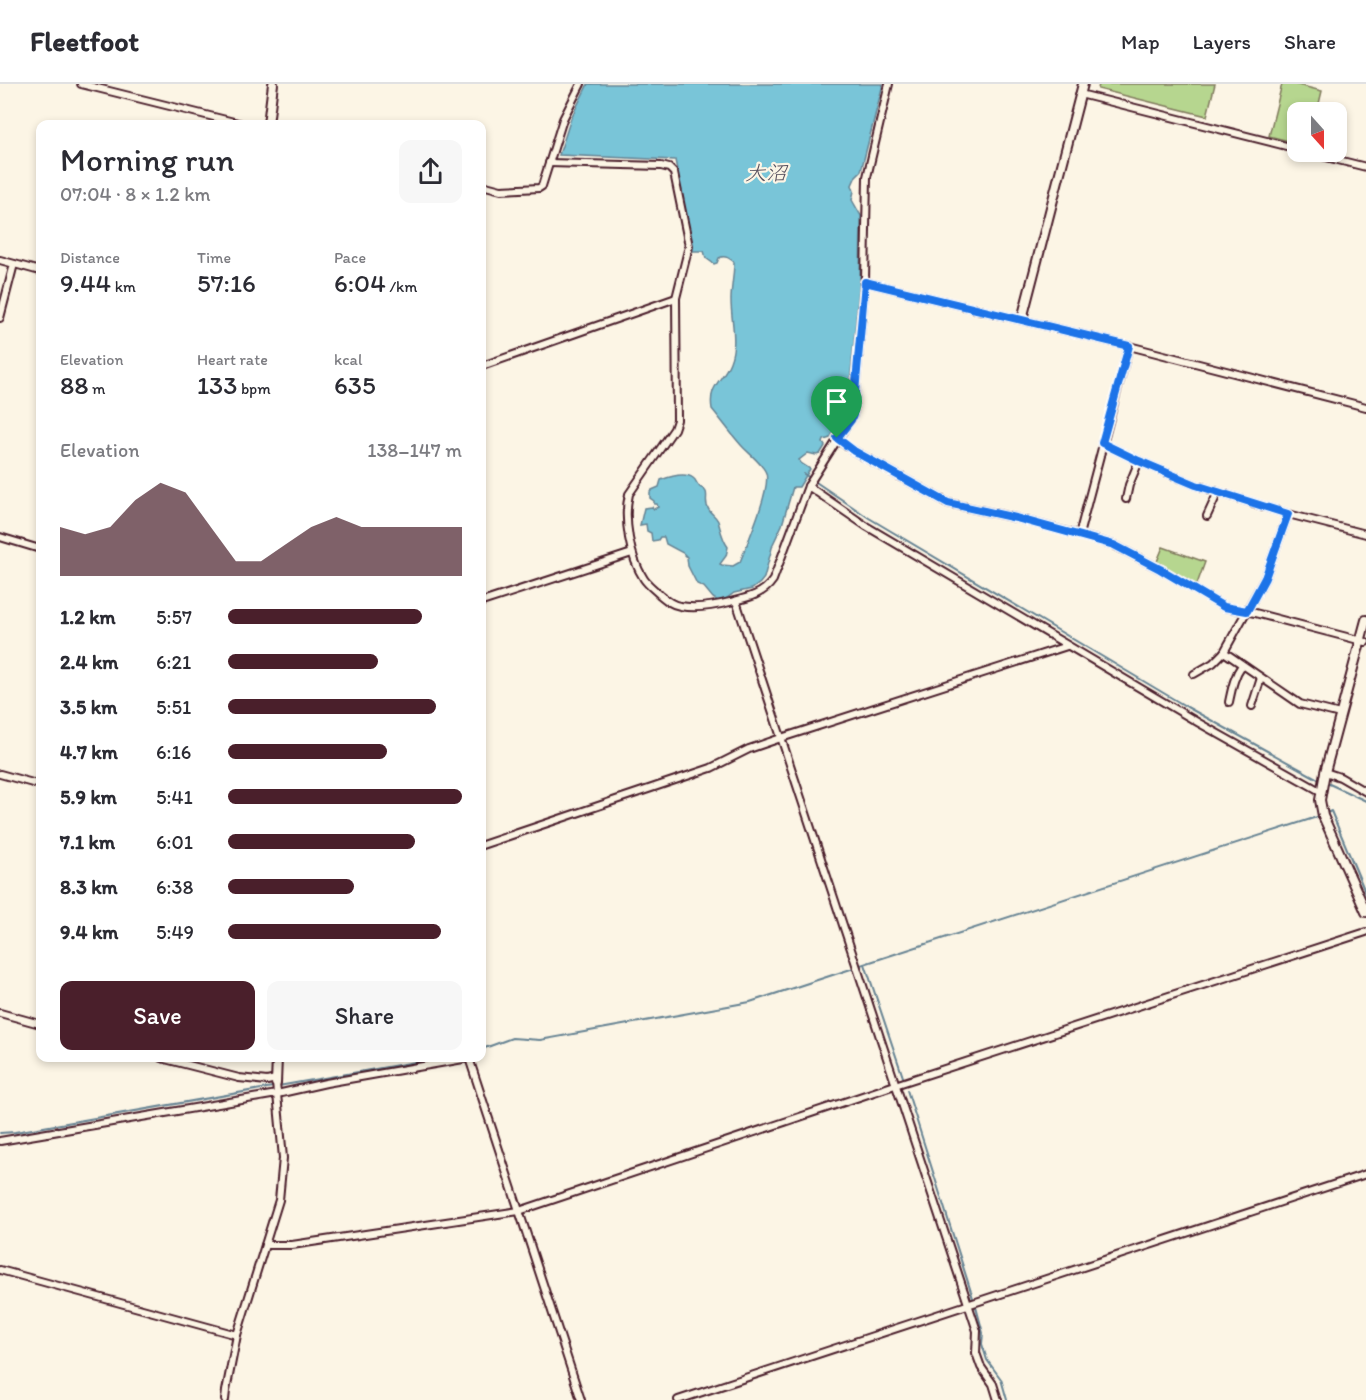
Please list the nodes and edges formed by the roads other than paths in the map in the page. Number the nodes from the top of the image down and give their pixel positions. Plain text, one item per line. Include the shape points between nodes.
1 (81, 84) edge
2 (273, 84) edge
3 (581, 84) edge
4 (889, 84) edge
5 (1083, 84) edge
6 (1080, 94) junction
7 (226, 120) edge
8 (268, 120) edge
9 (1287, 146) edge
10 (1346, 162) edge
11 (549, 163) junction
12 (1366, 167) edge
13 (486, 186) edge
14 (0, 261) edge
15 (14, 264) junction
16 (36, 270) edge
17 (865, 282) junction
18 (676, 298) junction
19 (0, 318) edge
20 (1022, 319) junction
21 (1129, 346) junction
22 (486, 365) edge
23 (1366, 406) edge
24 (837, 438) junction
25 (1102, 443) junction
26 (1139, 461) junction
27 (810, 481) junction
28 (1218, 492) junction
29 (1126, 499) dead end
30 (1288, 514) junction
31 (1207, 516) dead end
32 (1366, 534) edge
33 (1078, 535) junction
34 (0, 537) edge
35 (36, 548) edge
36 (632, 553) junction
37 (486, 601) edge
38 (736, 601) junction
39 (1247, 611) junction
40 (1366, 620) edge
41 (1363, 641) edge
42 (1067, 646) junction
43 (1224, 652) junction
44 (1242, 665) junction
45 (1194, 674) dead end
46 (1261, 678) junction
47 (1229, 702) dead end
48 (1252, 706) dead end
49 (1340, 714) junction
50 (781, 738) junction
51 (0, 774) edge
52 (1324, 775) junction
53 (36, 784) edge
54 (1321, 790) junction
55 (1366, 792) edge
56 (486, 844) edge
57 (1366, 912) edge
58 (1366, 932) edge
59 (0, 1013) edge
60 (36, 1023) edge
61 (177, 1062) edge
62 (277, 1062) edge
63 (446, 1062) edge
64 (470, 1062) edge
65 (895, 1085) junction
66 (277, 1087) junction
67 (0, 1141) edge
68 (1366, 1174) edge
69 (519, 1211) junction
70 (265, 1245) junction
71 (0, 1270) edge
72 (968, 1305) junction
73 (237, 1335) junction
74 (225, 1400) edge
75 (581, 1400) edge
76 (678, 1400) edge
77 (998, 1400) edge

1 - 7 street
2 - 8 street
3 - 11 street via 563,120
4 - 17 street via 867,177
5 - 6 street
6 - 9 street
6 - 20 street
10 - 12 street
11 - 13 street via 538,188 501,190
11 - 18 street via 661,166 674,173 689,246
14 - 15 street
15 - 16 street
15 - 19 street
17 - 20 street
17 - 24 street via 853,415
18 - 22 street
18 - 36 street via 677,420 629,494 627,516
20 - 21 street
21 - 23 street
21 - 25 street
24 - 27 street
24 - 33 street via 948,503
25 - 26 street
25 - 33 street
26 - 28 street
26 - 29 street
27 - 38 street via 773,580 759,594
27 - 42 street via 866,526
28 - 30 street
28 - 31 street
30 - 32 street
30 - 39 street via 1265,578
33 - 39 street via 1114,545 1224,607
34 - 35 street
36 - 37 street
36 - 38 street via 644,580 668,602 678,606 713,606
38 - 50 street
39 - 41 street
39 - 43 street
40 - 41 street
41 - 49 street
42 - 50 street
42 - 54 street
43 - 44 street
43 - 45 street
44 - 46 street
44 - 47 street
46 - 48 street
46 - 49 street via 1300,704
49 - 52 street
50 - 56 street via 711,768
50 - 65 street
51 - 53 street
52 - 54 street
52 - 55 street via 1340,777
54 - 57 street via 1322,813
58 - 65 street
59 - 60 street
61 - 66 street via 267,1081
62 - 66 street
63 - 66 street via 326,1083
64 - 69 street
65 - 69 street
65 - 72 street
66 - 67 street
66 - 70 street via 283,1158 279,1200
68 - 72 street
69 - 70 street via 292,1245
69 - 75 street
70 - 73 street
71 - 73 street
72 - 76 street
72 - 77 street via 977,1331 976,1353
73 - 74 street

